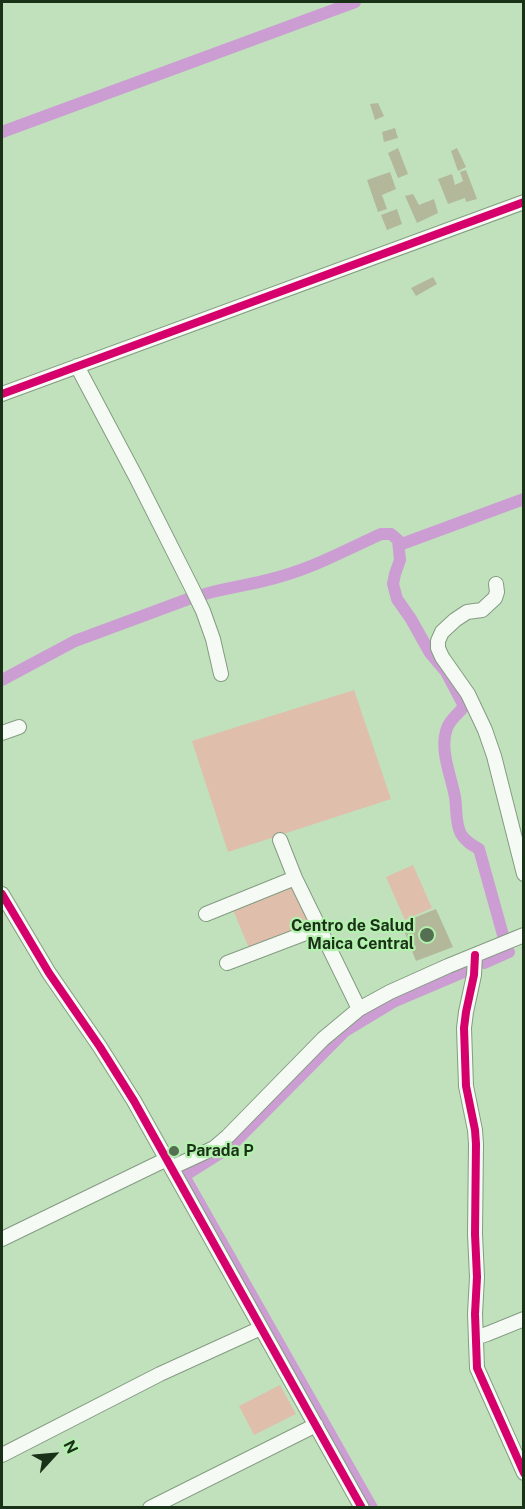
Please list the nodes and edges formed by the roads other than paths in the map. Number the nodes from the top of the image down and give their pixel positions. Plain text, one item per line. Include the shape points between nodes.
1 (524, 202) edge
2 (77, 366) junction
3 (2, 394) edge
4 (496, 584) dead end
5 (221, 674) dead end
6 (19, 727) dead end
7 (2, 733) edge
8 (280, 840) dead end
9 (524, 874) edge
10 (295, 878) junction
11 (2, 894) edge
12 (206, 914) dead end
13 (319, 928) junction
14 (524, 935) edge
15 (475, 955) junction
16 (227, 963) dead end
17 (359, 1009) junction
18 (170, 1163) junction
19 (2, 1239) edge
20 (524, 1319) edge
21 (261, 1328) junction
22 (476, 1333) junction
23 (316, 1425) junction
24 (2, 1455) edge
25 (524, 1473) edge
26 (150, 1508) edge
27 (362, 1508) edge

1 - 2 street
2 - 3 street
2 - 5 street via 196,596 213,639
4 - 9 street via 495,598 482,609 455,620 442,632 438,648 468,694 485,730
6 - 7 street
8 - 10 street
10 - 12 street
10 - 13 street
11 - 18 street
13 - 16 street
13 - 17 street
14 - 15 street
15 - 17 street
15 - 22 street via 464,1028 466,1086 476,1143
17 - 18 street via 323,1039 214,1148
18 - 19 street
18 - 21 street
20 - 22 street via 481,1336
21 - 23 street
21 - 24 street via 160,1374
22 - 25 street via 477,1368
23 - 26 street
23 - 27 street

